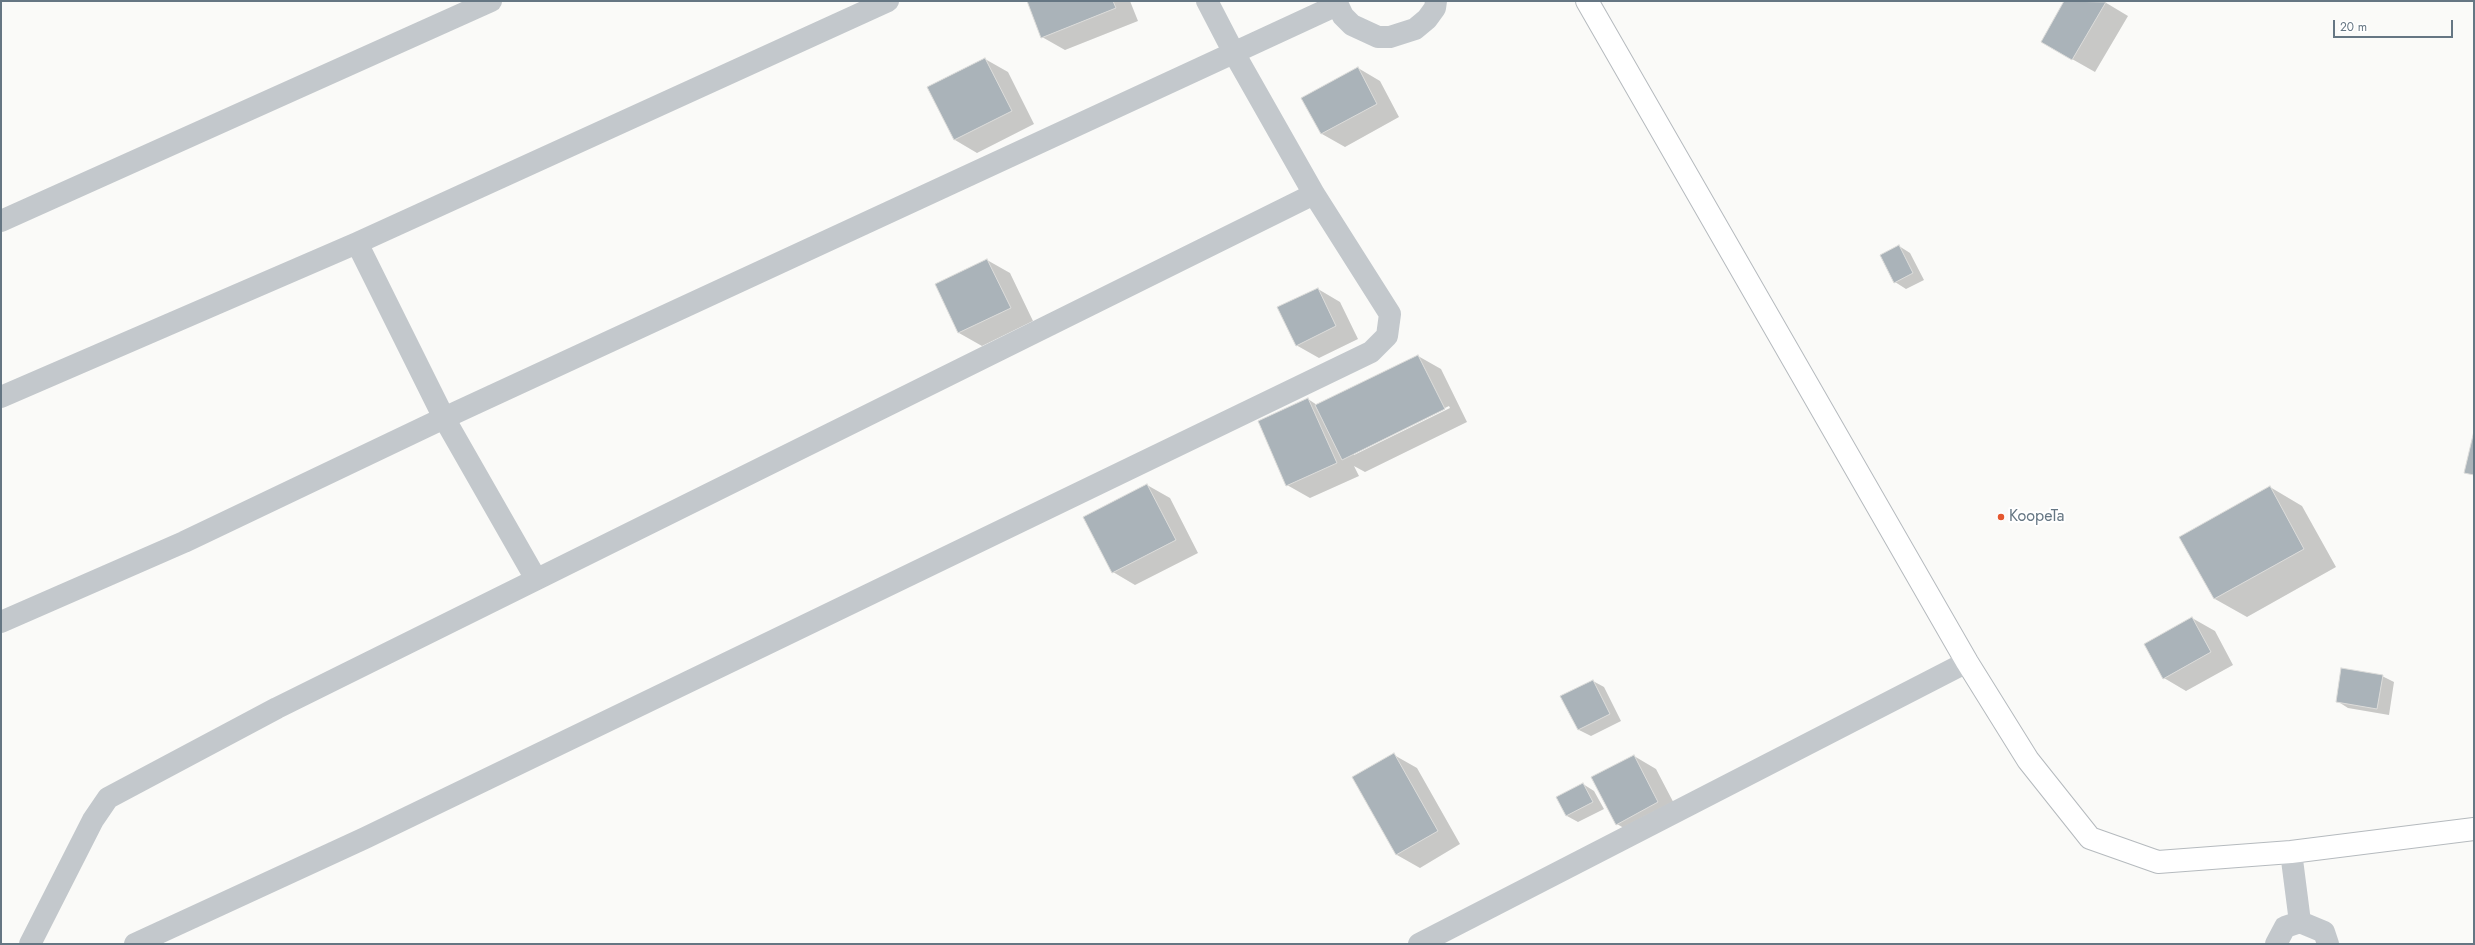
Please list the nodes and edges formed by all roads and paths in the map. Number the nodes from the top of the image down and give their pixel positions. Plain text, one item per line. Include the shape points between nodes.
1 (491, 1) edge
2 (888, 1) edge
3 (1207, 1) edge
4 (1436, 1) edge
5 (1587, 1) edge
6 (1336, 3) edge
7 (1234, 53) junction
8 (1314, 194) junction
9 (1, 221) edge
10 (357, 243) junction
11 (1, 397) edge
12 (444, 418) junction
13 (536, 580) junction
14 (1, 622) edge
15 (1967, 662) junction
16 (2474, 829) edge
17 (2291, 852) junction
18 (2300, 922) junction
19 (30, 944) edge
20 (135, 944) edge
21 (1420, 944) edge
22 (2276, 944) edge
23 (2328, 944) edge

1 - 9 street
2 - 10 street
3 - 7 street
4 - 6 street via 1427,19 1415,29 1390,37 1378,37 1352,25
5 - 15 main road
6 - 7 street
7 - 8 street
7 - 12 street
8 - 13 street
8 - 20 street via 1390,314 1387,336 1371,352 372,834
10 - 11 street
10 - 12 street
12 - 13 street
12 - 14 street via 184,542
13 - 19 street via 277,708 108,798
15 - 17 main road via 2028,760 2090,838 2158,862
15 - 21 street
16 - 17 main road
17 - 18 street
18 - 22 street via 2285,927
18 - 23 street via 2324,932

